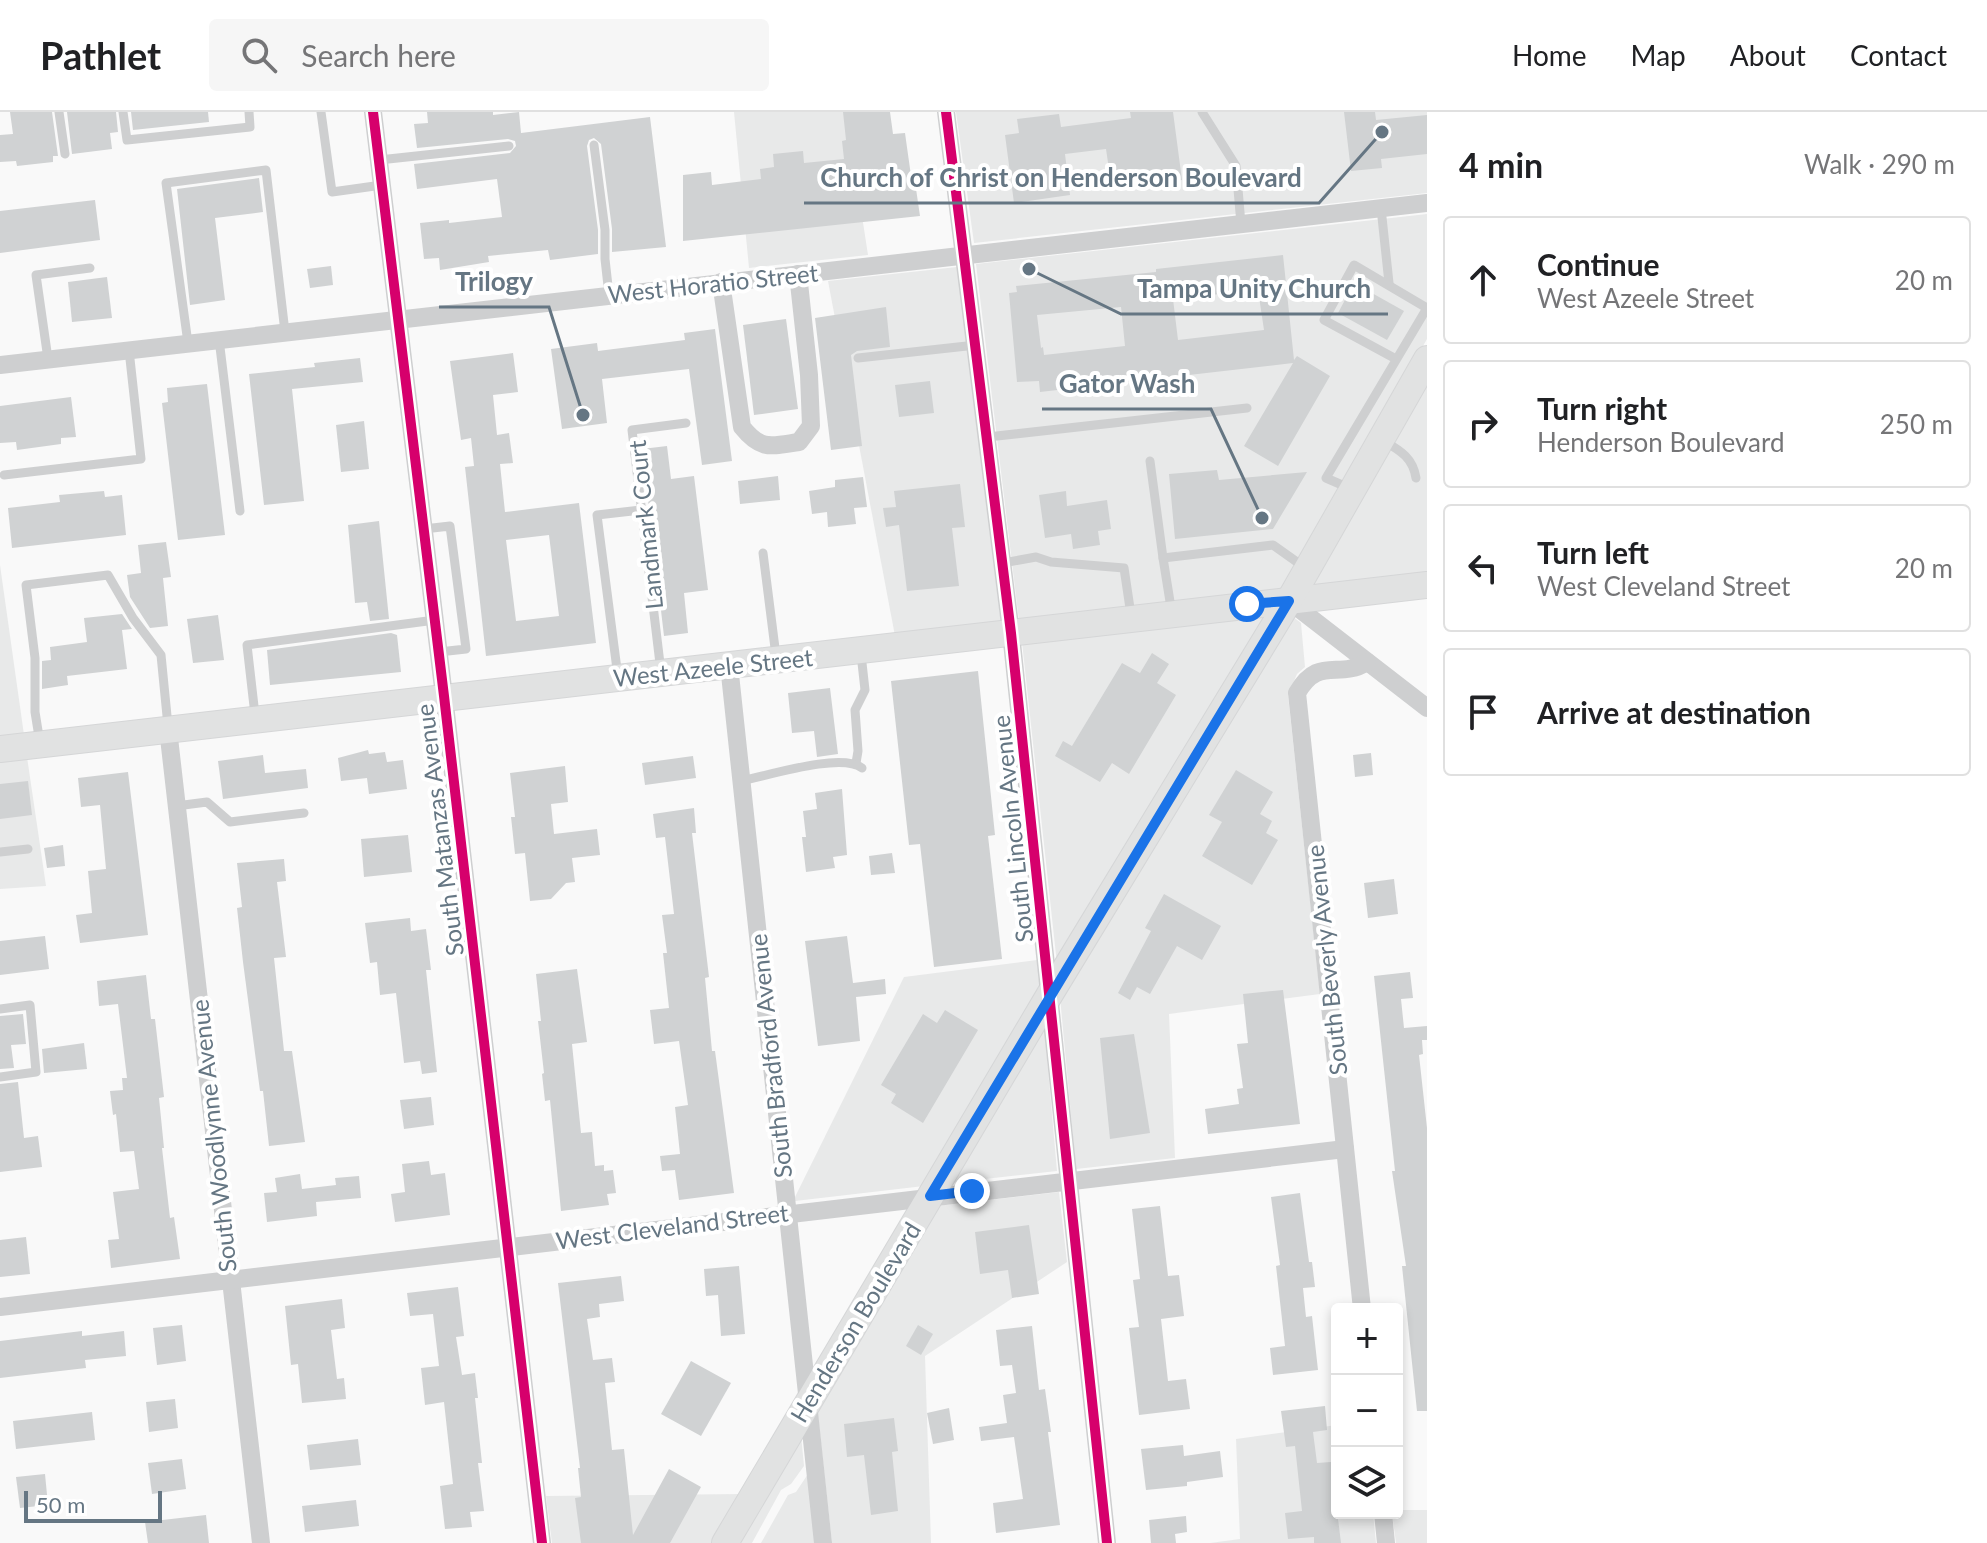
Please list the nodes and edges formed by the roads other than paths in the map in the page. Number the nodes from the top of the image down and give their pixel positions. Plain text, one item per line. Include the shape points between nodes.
1 (59, 112) edge
2 (123, 112) edge
3 (249, 112) edge
4 (321, 112) edge
5 (373, 112) edge
6 (946, 112) edge
7 (1202, 112) edge
8 (594, 145) dead end
9 (509, 146) dead end
10 (65, 154) dead end
11 (379, 160) junction
12 (382, 185) junction
13 (1427, 203) edge
14 (1381, 208) junction
15 (1241, 224) junction
16 (966, 255) junction
17 (90, 268) dead end
18 (798, 274) junction
19 (721, 282) junction
20 (1389, 283) junction
21 (609, 295) junction
22 (399, 319) junction
23 (285, 332) junction
24 (219, 339) junction
25 (188, 343) junction
26 (976, 345) junction
27 (129, 350) junction
28 (858, 358) dead end
29 (48, 359) junction
30 (1396, 359) junction
31 (1427, 359) edge
32 (0, 365) edge
33 (1247, 408) dead end
34 (686, 423) dead end
35 (988, 437) junction
36 (1381, 439) junction
37 (1150, 461) dead end
38 (4, 475) dead end
39 (1416, 478) dead end
40 (1353, 489) junction
41 (641, 510) junction
42 (240, 511) dead end
43 (424, 529) junction
44 (763, 553) dead end
45 (1163, 558) junction
46 (1003, 563) junction
47 (1307, 569) junction
48 (1427, 585) edge
49 (1289, 601) junction
50 (1172, 614) junction
51 (1132, 619) junction
52 (435, 620) junction
53 (1011, 633) junction
54 (861, 651) junction
55 (439, 652) junction
56 (777, 660) junction
57 (1367, 662) junction
58 (729, 665) junction
59 (661, 672) junction
60 (618, 677) junction
61 (444, 696) junction
62 (1427, 708) edge
63 (256, 719) junction
64 (168, 729) junction
65 (40, 745) junction
66 (0, 749) edge
67 (741, 781) junction
68 (176, 806) junction
69 (304, 813) dead end
70 (28, 849) dead end
71 (0, 852) edge
72 (1050, 994) junction
73 (0, 1009) edge
74 (0, 1077) edge
75 (1345, 1149) junction
76 (1068, 1181) junction
77 (930, 1196) junction
78 (787, 1213) junction
79 (507, 1246) junction
80 (229, 1280) junction
81 (1361, 1303) edge
82 (0, 1307) edge
83 (807, 1404) junction
84 (1384, 1519) edge
85 (261, 1543) edge
86 (542, 1543) edge
87 (725, 1543) edge
88 (823, 1543) edge
89 (1107, 1543) edge
90 (1386, 1543) edge

1 - 10 lane
2 - 3 lane via 127,140 250,127
4 - 12 lane via 332,192
5 - 11 street, South Matanzas Avenue
6 - 16 street, South Lincoln Avenue
7 - 15 lane via 1236,166
8 - 21 lane
9 - 11 lane
11 - 12 street, South Matanzas Avenue
12 - 22 street, South Matanzas Avenue
13 - 14 street, West Horatio Street
14 - 15 street, West Horatio Street
14 - 20 lane
15 - 16 street, West Horatio Street
16 - 18 street, West Horatio Street
16 - 26 street, South Lincoln Avenue
17 - 29 lane via 36,275
18 - 19 street, West Horatio Street
18 - 19 street via 811,426 799,442 770,447 754,442 742,427
19 - 21 street, West Horatio Street
20 - 30 lane via 1427,308
20 - 30 lane via 1354,265 1324,320
21 - 22 street, West Horatio Street
22 - 23 street, West Horatio Street
22 - 43 street, South Matanzas Avenue
23 - 24 street, West Horatio Street
23 - 25 lane via 266,170 166,183
24 - 25 street, West Horatio Street
24 - 42 lane
25 - 27 street, West Horatio Street
26 - 28 lane
26 - 35 street, South Lincoln Avenue
27 - 29 street, West Horatio Street
27 - 38 lane via 141,459
29 - 32 street, West Horatio Street
30 - 40 lane via 1326,478
31 - 36 main road, Henderson Boulevard
33 - 35 lane
34 - 41 lane, Landmark Court via 632,430
35 - 46 street, South Lincoln Avenue
36 - 39 lane via 1410,459
36 - 40 main road, Henderson Boulevard
37 - 45 lane
40 - 47 main road, Henderson Boulevard
41 - 59 lane, Landmark Court
41 - 60 lane via 597,515
43 - 52 street, South Matanzas Avenue
43 - 55 lane via 450,526 466,649
44 - 56 lane
45 - 47 lane via 1273,545
45 - 50 lane
46 - 51 lane via 1036,557 1124,568
46 - 53 street, South Lincoln Avenue
47 - 49 main road, Henderson Boulevard
48 - 49 main road, West Azeele Street
49 - 50 main road, West Azeele Street
49 - 57 street
49 - 72 main road, Henderson Boulevard
50 - 51 main road, West Azeele Street
51 - 53 main road, West Azeele Street
52 - 55 street, South Matanzas Avenue
52 - 63 lane via 247,645
53 - 54 main road, West Azeele Street
53 - 72 street, South Lincoln Avenue
54 - 56 main road, West Azeele Street
54 - 67 lane via 865,690 855,710 859,766 842,762
55 - 61 street, South Matanzas Avenue
56 - 58 main road, West Azeele Street
57 - 62 street
57 - 75 street, South Beverly Avenue via 1355,669 1322,670 1305,680 1297,693
58 - 59 main road, West Azeele Street
58 - 67 street, South Bradford Avenue
59 - 60 main road, West Azeele Street
60 - 61 main road, West Azeele Street
61 - 63 main road, West Azeele Street
61 - 79 street, South Matanzas Avenue
63 - 64 main road, West Azeele Street
64 - 65 main road, West Azeele Street
64 - 65 lane via 161,655 108,575 26,585
64 - 68 street, South Woodlynne Avenue
65 - 66 main road, West Azeele Street
67 - 78 street, South Bradford Avenue
68 - 69 lane via 207,802 230,822
68 - 80 street, South Woodlynne Avenue
70 - 71 lane
72 - 76 street, South Lincoln Avenue
72 - 77 main road, Henderson Boulevard
73 - 74 lane via 30,1005 36,1072
75 - 76 street, West Cleveland Street
75 - 81 street, South Beverly Avenue
76 - 77 street, West Cleveland Street
76 - 89 street, South Lincoln Avenue
77 - 78 street, West Cleveland Street
77 - 83 main road, Henderson Boulevard
78 - 79 street, West Cleveland Street
78 - 83 street, South Bradford Avenue
79 - 80 street, West Cleveland Street
79 - 86 street, South Matanzas Avenue
80 - 82 street, West Cleveland Street
80 - 85 street, South Woodlynne Avenue
83 - 87 main road, Henderson Boulevard
83 - 88 street, South Bradford Avenue
84 - 90 street

